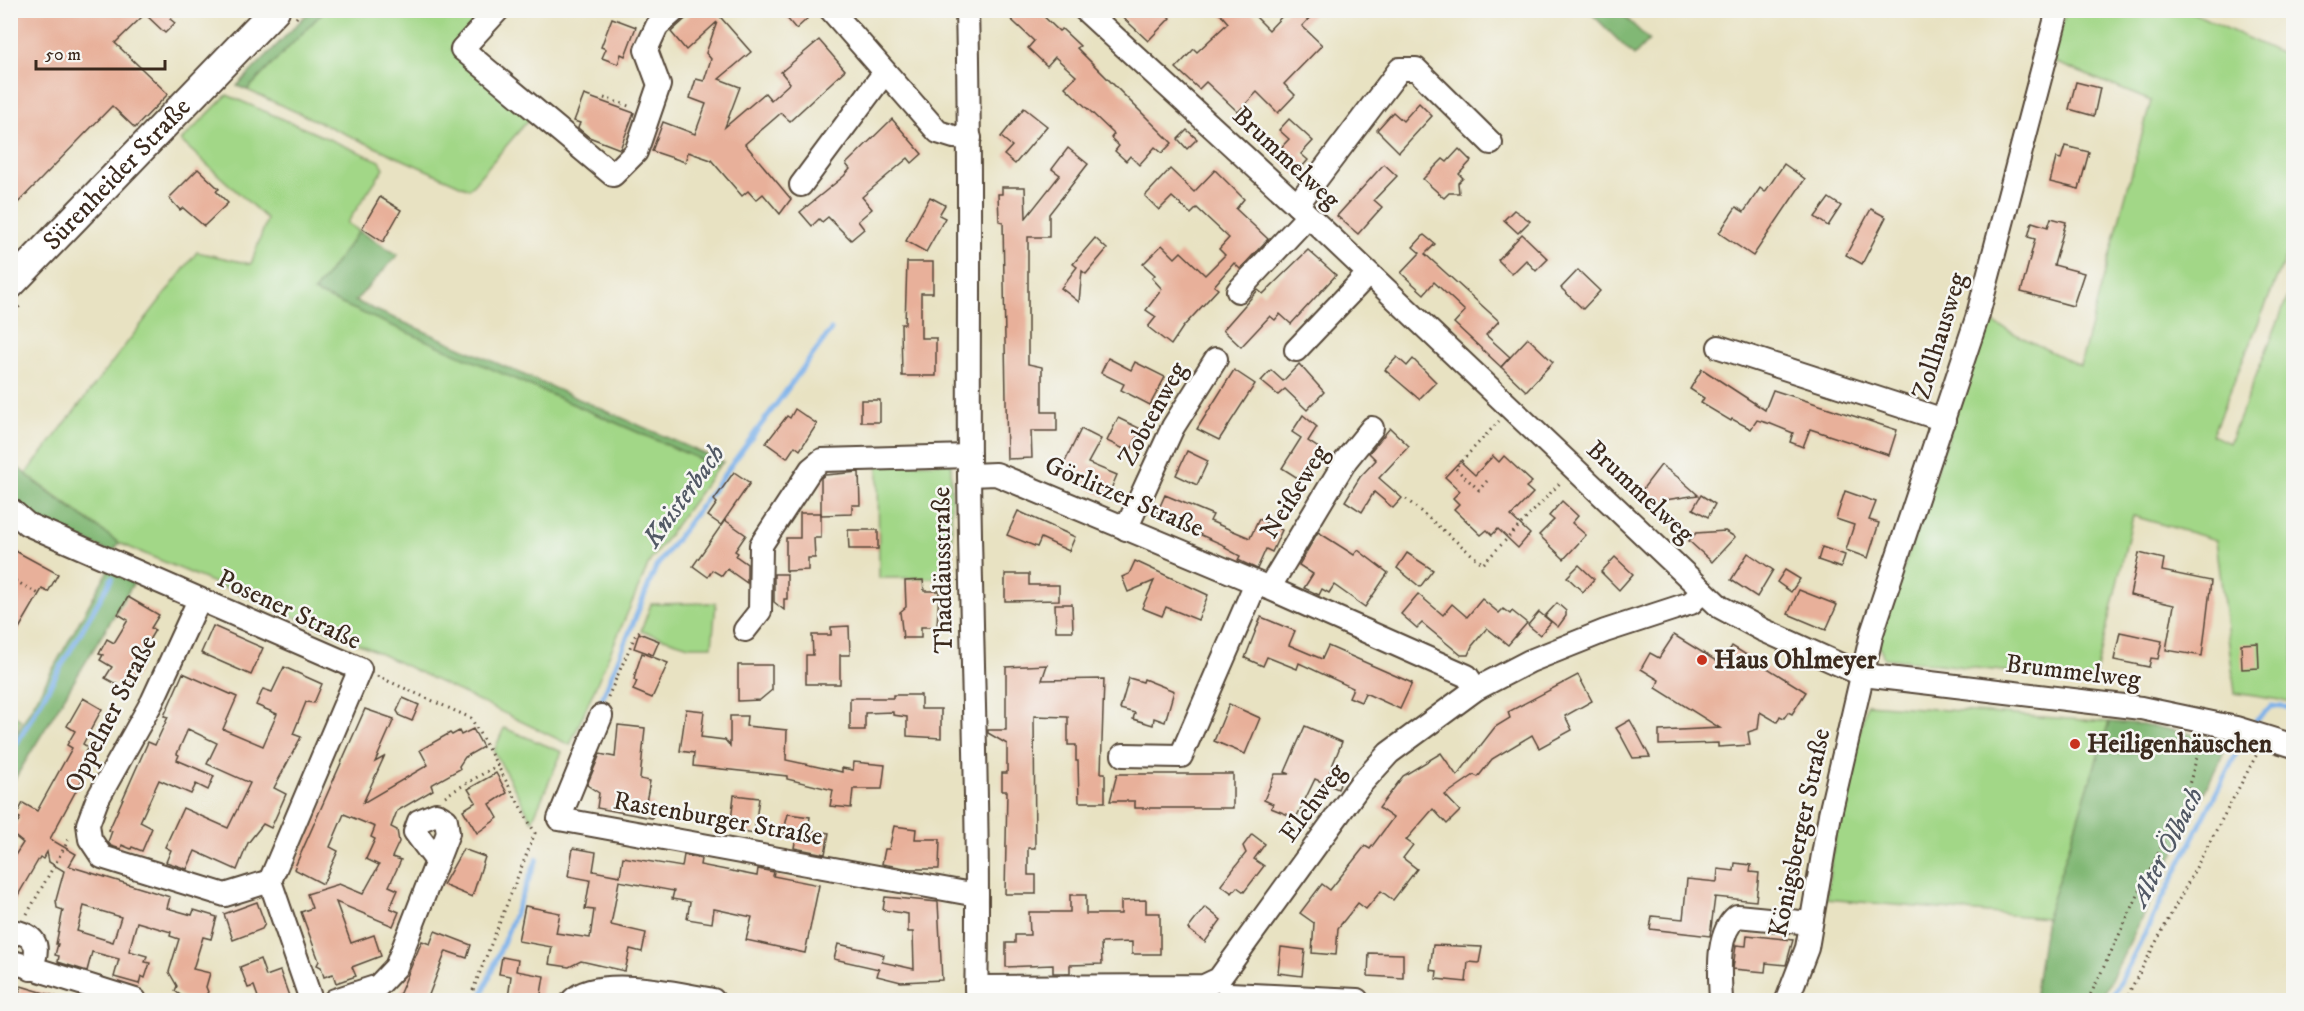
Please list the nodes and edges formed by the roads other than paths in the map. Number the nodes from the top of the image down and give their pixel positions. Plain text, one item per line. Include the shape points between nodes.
1 (274, 10) edge
2 (498, 10) edge
3 (675, 10) edge
4 (831, 10) edge
5 (967, 10) edge
6 (1085, 10) edge
7 (2058, 10) edge
8 (885, 72) junction
9 (970, 138) junction
10 (1491, 142) dead end
11 (801, 185) dead end
12 (1302, 211) junction
13 (1368, 274) junction
14 (10, 285) edge
15 (1238, 291) dead end
16 (1719, 346) dead end
17 (1296, 350) dead end
18 (1216, 359) dead end
19 (1944, 420) junction
20 (1372, 428) dead end
21 (969, 465) junction
22 (10, 509) edge
23 (1126, 529) junction
24 (1262, 586) junction
25 (1703, 591) junction
26 (199, 600) junction
27 (745, 630) dead end
28 (1863, 675) junction
29 (1476, 689) junction
30 (601, 716) road end
31 (2294, 746) edge
32 (1123, 755) dead end
33 (428, 816) road end
34 (270, 881) junction
35 (977, 895) junction
36 (1811, 923) junction
37 (14, 934) edge
38 (21, 965) edge
39 (1226, 991) edge
40 (976, 994) edge
41 (135, 1000) edge
42 (311, 1000) edge
43 (335, 1000) edge
44 (573, 1000) edge
45 (713, 1000) edge
46 (1357, 1000) edge
47 (1721, 1000) edge
48 (1788, 1000) edge

1 - 14 main road, Sürenheider Straße
2 - 3 street via 462,50 613,175 636,152 651,113 659,85 646,50 657,26
4 - 8 street
5 - 9 street, Thaddäusstraße
6 - 12 street, Brummelweg
7 - 19 street, Zollhausweg via 1977,318
8 - 9 street via 938,132
8 - 11 street
9 - 21 street, Thaddäusstraße
10 - 12 street via 1416,69 1400,69
12 - 13 street, Brummelweg
12 - 15 street
13 - 17 street
13 - 25 street, Brummelweg
16 - 19 street
18 - 23 street, Zobtenweg via 1173,427
19 - 28 street, Zollhausweg via 1872,633
20 - 24 street, Neißeweg via 1346,460
21 - 23 street, Görlitzer Straße
21 - 27 street, Görlitzer Straße via 822,460 811,469 761,545 760,611
21 - 35 street, Thaddäusstraße
22 - 26 street, Posener Straße via 27,524
23 - 24 street, Görlitzer Straße
24 - 29 street, Görlitzer Straße via 1467,676
24 - 32 street via 1181,756
25 - 28 street, Brummelweg via 1720,606 1763,630
25 - 29 street, Elchweg via 1691,603 1605,631 1530,661
26 - 34 street, Posener Straße via 360,669
26 - 34 street, Oppelner Straße via 153,702 97,800 88,824 90,840 102,857 225,895
28 - 31 street, Brummelweg via 2141,708 2208,721
28 - 36 street, Königsberger Straße via 1830,814
29 - 39 street, Elchweg via 1389,753 1359,786
30 - 35 street, Rastenburger Straße via 559,819
33 - 43 street via 436,814 446,820 448,833 396,967 378,986
34 - 42 street
35 - 40 street, Thaddäusstraße
36 - 47 street via 1737,916 1730,922 1722,951
36 - 48 street, Königsberger Straße via 1807,948
37 - 38 street via 30,935 36,942 37,955
38 - 41 street
39 - 40 street via 1203,986
39 - 46 street
44 - 45 street via 602,988

